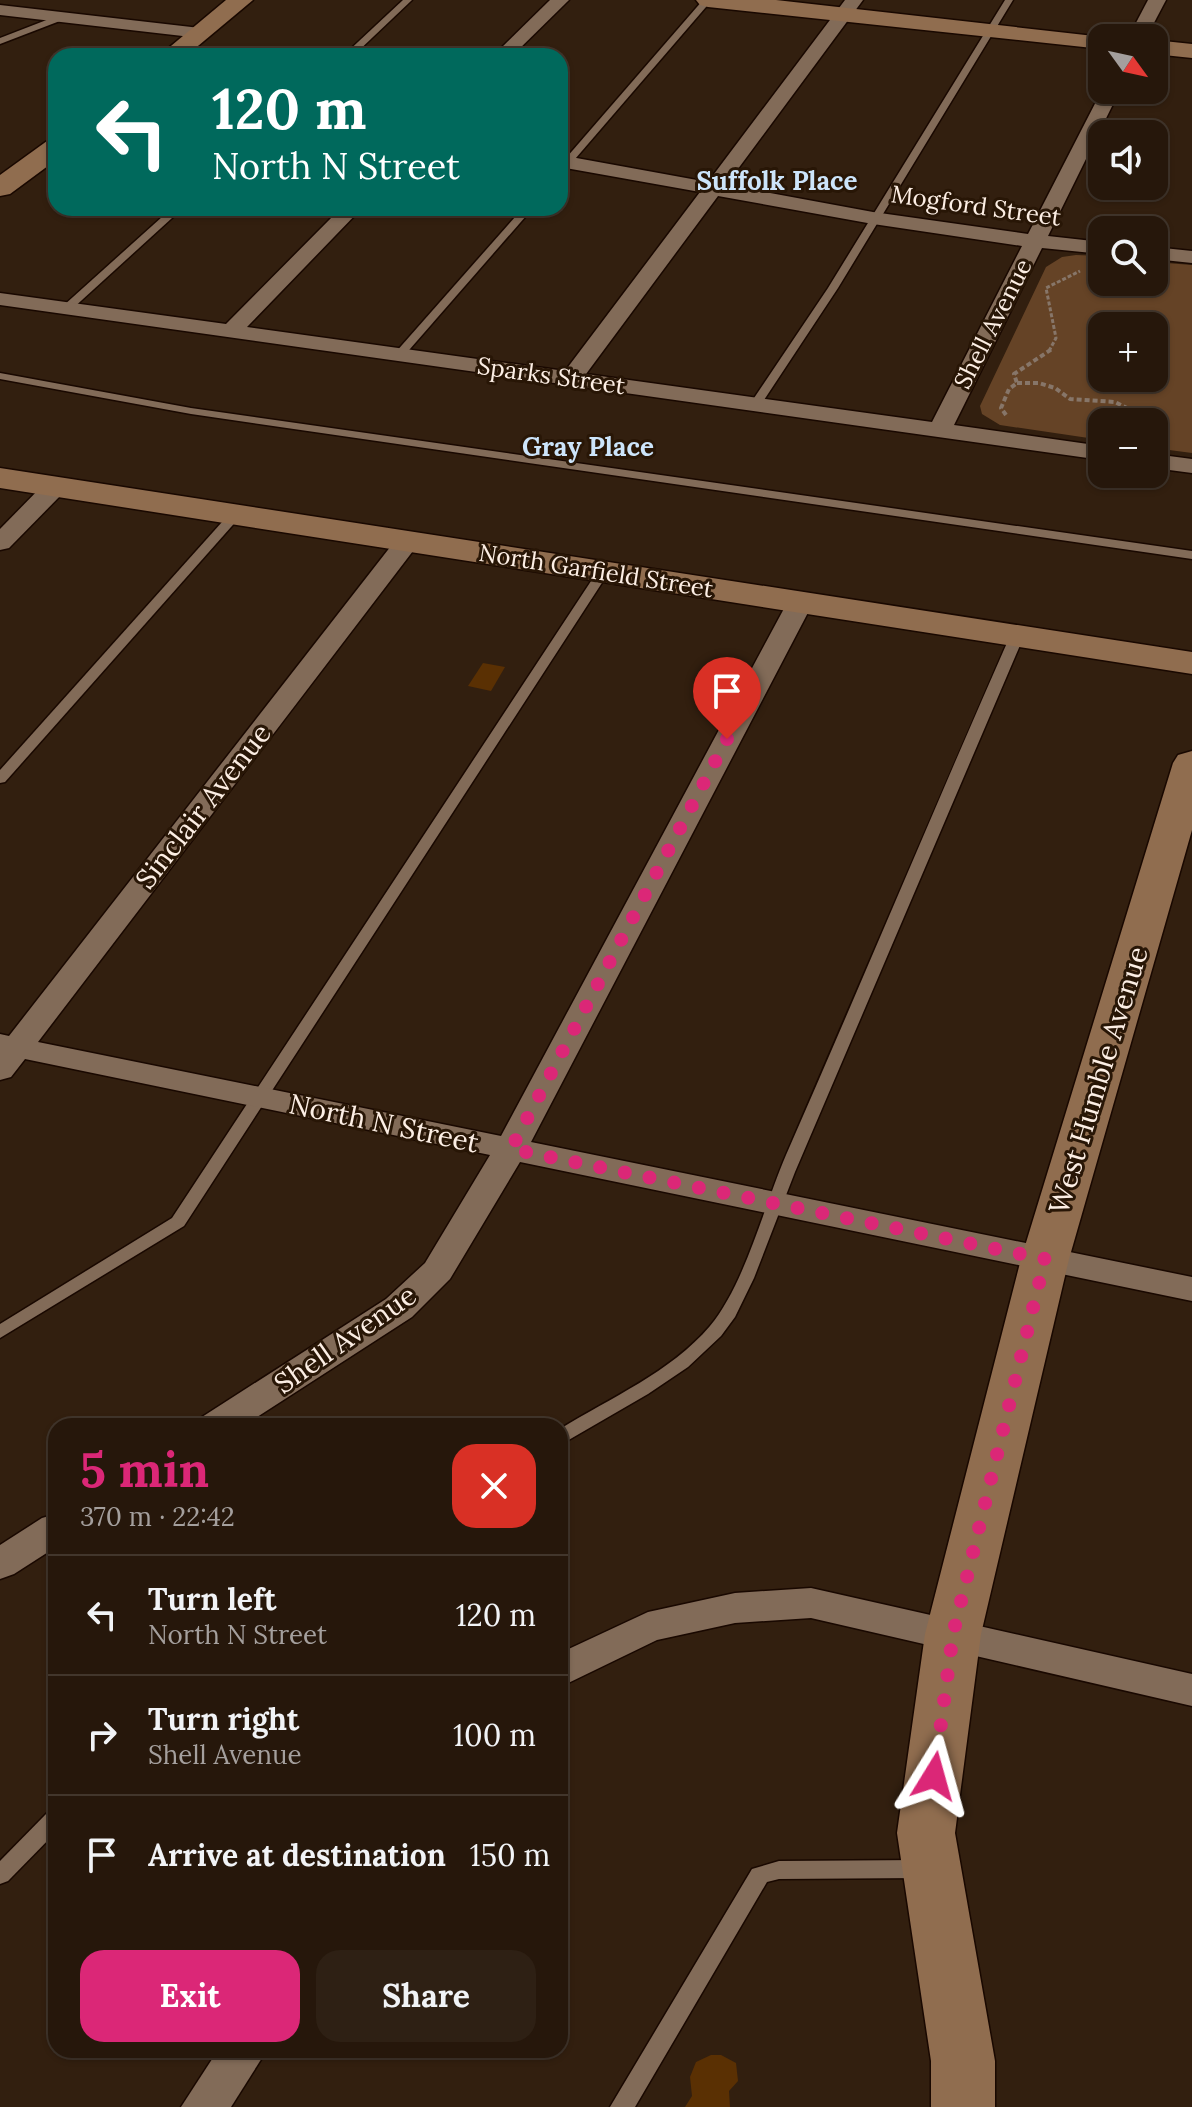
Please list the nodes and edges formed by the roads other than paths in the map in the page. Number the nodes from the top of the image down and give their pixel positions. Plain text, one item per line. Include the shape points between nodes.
1 (77, 0) edge
2 (241, 0) edge
3 (408, 0) edge
4 (560, 0) edge
5 (708, 0) edge
6 (1009, 0) edge
7 (1157, 0) edge
8 (849, 7) edge
9 (0, 10) edge
10 (58, 17) junction
11 (1144, 24) edge
12 (991, 30) junction
13 (200, 33) junction
14 (1088, 40) edge
15 (0, 41) edge
16 (181, 48) edge
17 (357, 48) edge
18 (510, 48) edge
19 (1168, 48) edge
20 (1192, 51) edge
21 (1104, 104) edge
22 (48, 153) edge
23 (568, 159) edge
24 (568, 166) edge
25 (0, 188) edge
26 (713, 191) junction
27 (169, 216) edge
28 (344, 216) edge
29 (521, 216) edge
30 (873, 218) junction
31 (1035, 241) junction
32 (1088, 247) edge
33 (1168, 254) edge
34 (1192, 257) edge
35 (0, 299) edge
36 (67, 308) junction
37 (230, 332) junction
38 (399, 355) junction
39 (0, 376) edge
40 (571, 379) junction
41 (756, 404) junction
42 (940, 430) junction
43 (1088, 451) edge
44 (1168, 463) edge
45 (1192, 466) edge
46 (0, 478) edge
47 (55, 487) junction
48 (235, 515) junction
49 (407, 542) junction
50 (0, 543) edge
51 (1192, 555) edge
52 (603, 572) junction
53 (800, 603) junction
54 (1017, 636) junction
55 (1192, 663) edge
56 (1192, 763) edge
57 (0, 779) edge
58 (6, 1054) edge
59 (258, 1098) junction
60 (511, 1149) junction
61 (773, 1203) junction
62 (1045, 1259) junction
63 (1192, 1289) edge
64 (0, 1332) edge
65 (227, 1418) edge
66 (568, 1433) edge
67 (48, 1533) edge
68 (0, 1564) edge
69 (953, 1634) junction
70 (568, 1667) edge
71 (1192, 1690) edge
72 (48, 1826) edge
73 (932, 1869) junction
74 (0, 1875) edge
75 (238, 2058) edge
76 (204, 2107) edge
77 (622, 2107) edge
78 (963, 2107) edge

1 - 10 street
2 - 13 street
3 - 17 lane
4 - 18 street
5 - 8 street
5 - 23 lane
6 - 12 lane
7 - 11 street
8 - 12 street
8 - 26 street
9 - 10 street
10 - 13 street
10 - 15 lane
12 - 14 street
12 - 30 lane
13 - 16 street
19 - 20 street
21 - 31 street, Shell Avenue
22 - 25 street
24 - 26 street, Mogford Street
26 - 30 street, Mogford Street
26 - 40 street
27 - 36 lane
28 - 37 street
29 - 38 lane
30 - 31 street, Mogford Street
30 - 41 lane
31 - 32 street, Mogford Street
31 - 42 street, Shell Avenue
33 - 34 street
35 - 36 street, Sparks Street
36 - 37 street, Sparks Street
37 - 38 street, Sparks Street
38 - 40 street, Sparks Street
39 - 51 lane via 191,411
40 - 41 street, Sparks Street
41 - 42 street, Sparks Street
42 - 43 street, Sparks Street
44 - 45 street
46 - 47 street, North Garfield Street
47 - 48 street, North Garfield Street
47 - 50 street
48 - 49 street, North Garfield Street
48 - 57 lane
49 - 52 street, North Garfield Street
49 - 58 street, Sinclair Avenue
52 - 53 street, North Garfield Street
52 - 59 lane
53 - 54 street, North Garfield Street
53 - 60 street, Shell Avenue
54 - 55 street, North Garfield Street
54 - 61 lane
56 - 62 street, West Humble Avenue
58 - 59 street, North N Street
59 - 60 street, North N Street
59 - 64 lane via 178,1222
60 - 61 street, North N Street
60 - 65 street, Shell Avenue via 438,1271 399,1308
61 - 62 street, North N Street
61 - 66 lane via 734,1305 715,1332 677,1365
62 - 63 street, North N Street
62 - 69 street, West Humble Avenue
67 - 68 street
69 - 70 street via 811,1603 735,1608 648,1627
69 - 71 street
69 - 73 street, West Humble Avenue via 926,1833
72 - 74 lane
73 - 77 lane via 779,1870 760,1875
73 - 78 street, West Humble Avenue via 963,2061
75 - 76 street

